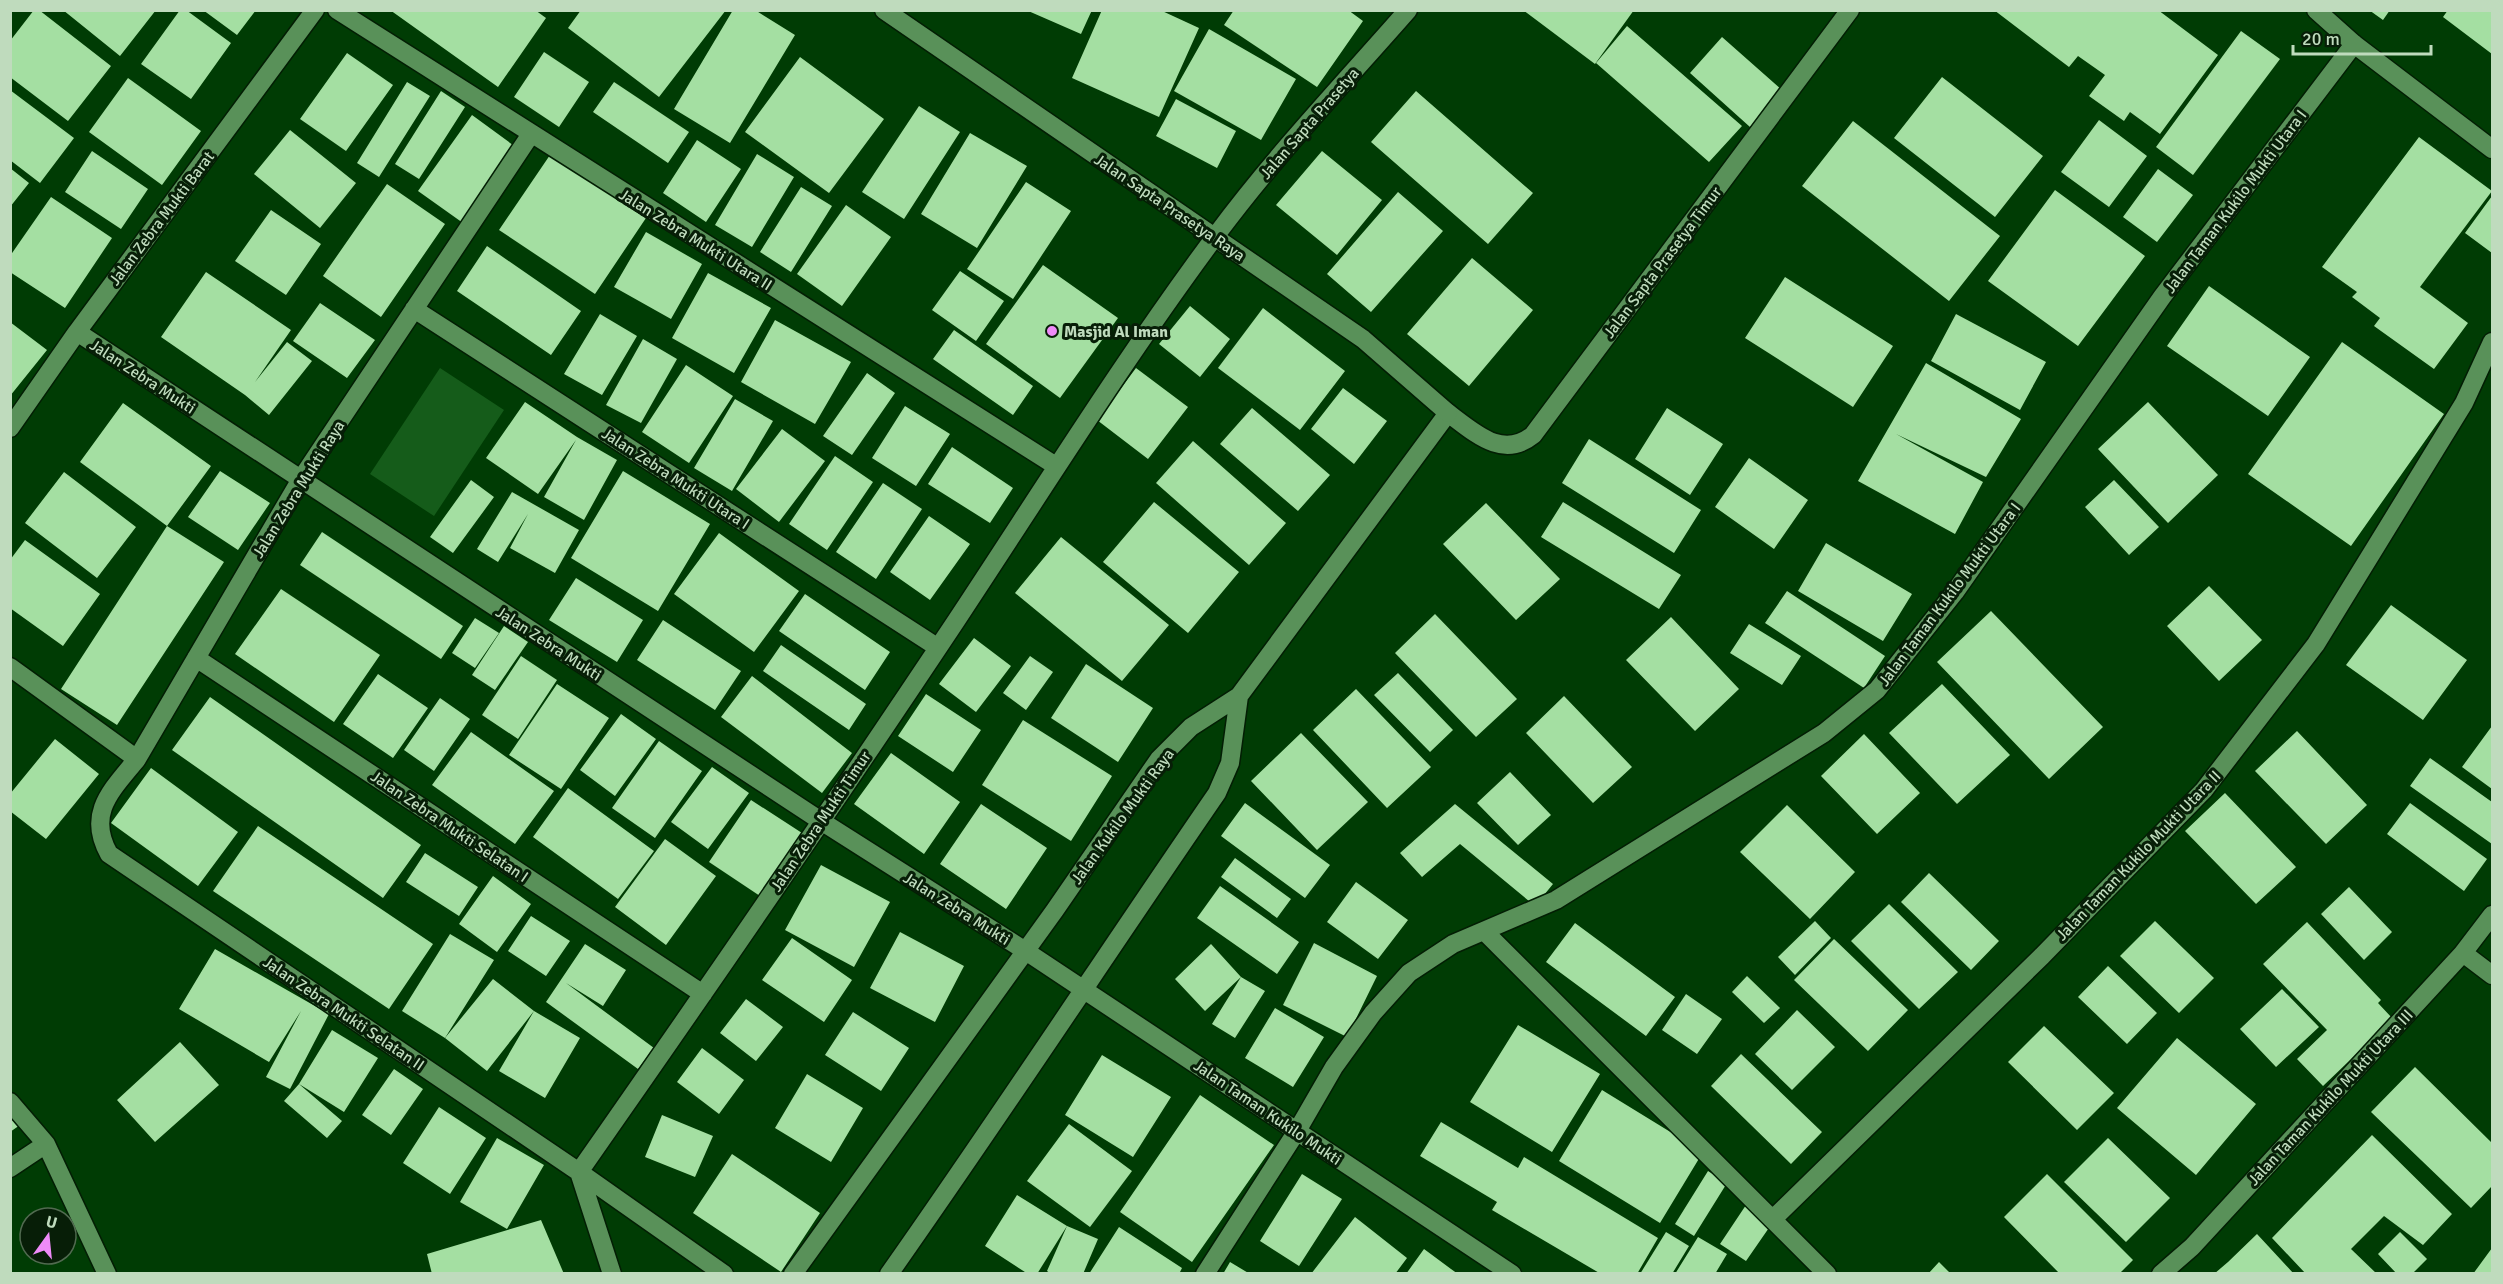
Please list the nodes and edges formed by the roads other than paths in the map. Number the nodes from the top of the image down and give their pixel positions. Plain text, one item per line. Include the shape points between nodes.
1 (315, 10) edge
2 (337, 10) edge
3 (884, 10) edge
4 (1408, 10) edge
5 (1850, 10) edge
6 (2316, 10) edge
7 (2354, 44) junction
8 (531, 134) junction
9 (2493, 149) edge
10 (1214, 237) junction
11 (414, 309) junction
12 (77, 332) junction
13 (2493, 342) edge
14 (1448, 413) junction
15 (10, 428) edge
16 (1056, 466) junction
17 (301, 479) junction
18 (937, 647) junction
19 (196, 658) junction
20 (10, 667) edge
21 (1239, 696) junction
22 (137, 759) junction
23 (821, 821) junction
24 (109, 854) joint
25 (2493, 915) edge
26 (1485, 932) junction
27 (1024, 950) junction
28 (2463, 953) junction
29 (2493, 975) edge
30 (1082, 988) junction
31 (703, 994) junction
32 (10, 1102) edge
33 (1297, 1131) junction
34 (46, 1144) junction
35 (10, 1168) edge
36 (579, 1172) junction
37 (1774, 1218) junction
38 (107, 1274) edge
39 (612, 1274) edge
40 (724, 1274) edge
41 (793, 1274) edge
42 (889, 1274) edge
43 (1205, 1274) edge
44 (1512, 1274) edge
45 (1827, 1274) edge
46 (2161, 1274) edge

1 - 12 street, Jalan Zebra Mukti Barat
2 - 8 street, Jalan Zebra Mukti Utara II
3 - 10 street, Jalan Sapta Prasetya Raya
4 - 10 street, Jalan Sapta Prasetya
5 - 14 street, Jalan Sapta Prasetya Timur via 1533,435 1518,445 1500,445 1482,438
6 - 7 street
7 - 9 street
7 - 26 street, Jalan Taman Kukilo Mukti Utara I via 2162,297 1955,592 1877,690 1824,733 1576,888
8 - 11 street, Jalan Zebra Mukti Raya
8 - 16 street, Jalan Zebra Mukti Utara II
10 - 14 street, Jalan Sapta Prasetya Raya via 1363,339
10 - 16 street, Jalan Sapta Prasetya
11 - 17 street, Jalan Zebra Mukti Raya
11 - 18 street, Jalan Zebra Mukti Utara I
12 - 15 street, Jalan Zebra Mukti Barat
12 - 17 street, Jalan Zebra Mukti
13 - 37 street, Jalan Taman Kukilo Mukti Utara II via 2464,403 2316,644 2204,790 2042,956
14 - 21 street
16 - 18 street, Jalan Zebra Mukti Timur
17 - 19 street, Jalan Zebra Mukti Raya
17 - 23 street, Jalan Zebra Mukti
18 - 23 street, Jalan Zebra Mukti Timur
19 - 22 street, Jalan Zebra Mukti Raya
19 - 31 street, Jalan Zebra Mukti Selatan I
20 - 22 street
21 - 27 street, Jalan Kukilo Mukti Raya via 1191,727 1159,759
21 - 30 street via 1230,763 1217,793
22 - 24 street, Jalan Zebra Mukti Raya via 101,810 98,825
23 - 27 street, Jalan Zebra Mukti
23 - 31 street, Jalan Zebra Mukti Timur
24 - 36 street, Jalan Zebra Mukti Selatan II
25 - 28 street, Jalan Taman Kukilo Mukti Utara III
26 - 33 street, Jalan Taman Kukilo Mukti Utara I via 1453,944 1409,973 1373,1013 1334,1067
26 - 37 street
27 - 30 street, Jalan Taman Kukilo Mukti
27 - 41 street, Jalan Kukilo Mukti Raya
28 - 29 street
28 - 46 street, Jalan Taman Kukilo Mukti Utara III via 2192,1246
30 - 33 street, Jalan Taman Kukilo Mukti
30 - 42 street via 992,1127
31 - 36 street, Jalan Zebra Mukti Timur
32 - 34 street
33 - 43 street, Jalan Taman Kukilo Mukti Utara I
33 - 44 street, Jalan Taman Kukilo Mukti
34 - 35 street
34 - 38 street
36 - 39 street
36 - 40 street, Jalan Zebra Mukti Selatan II
37 - 45 street

